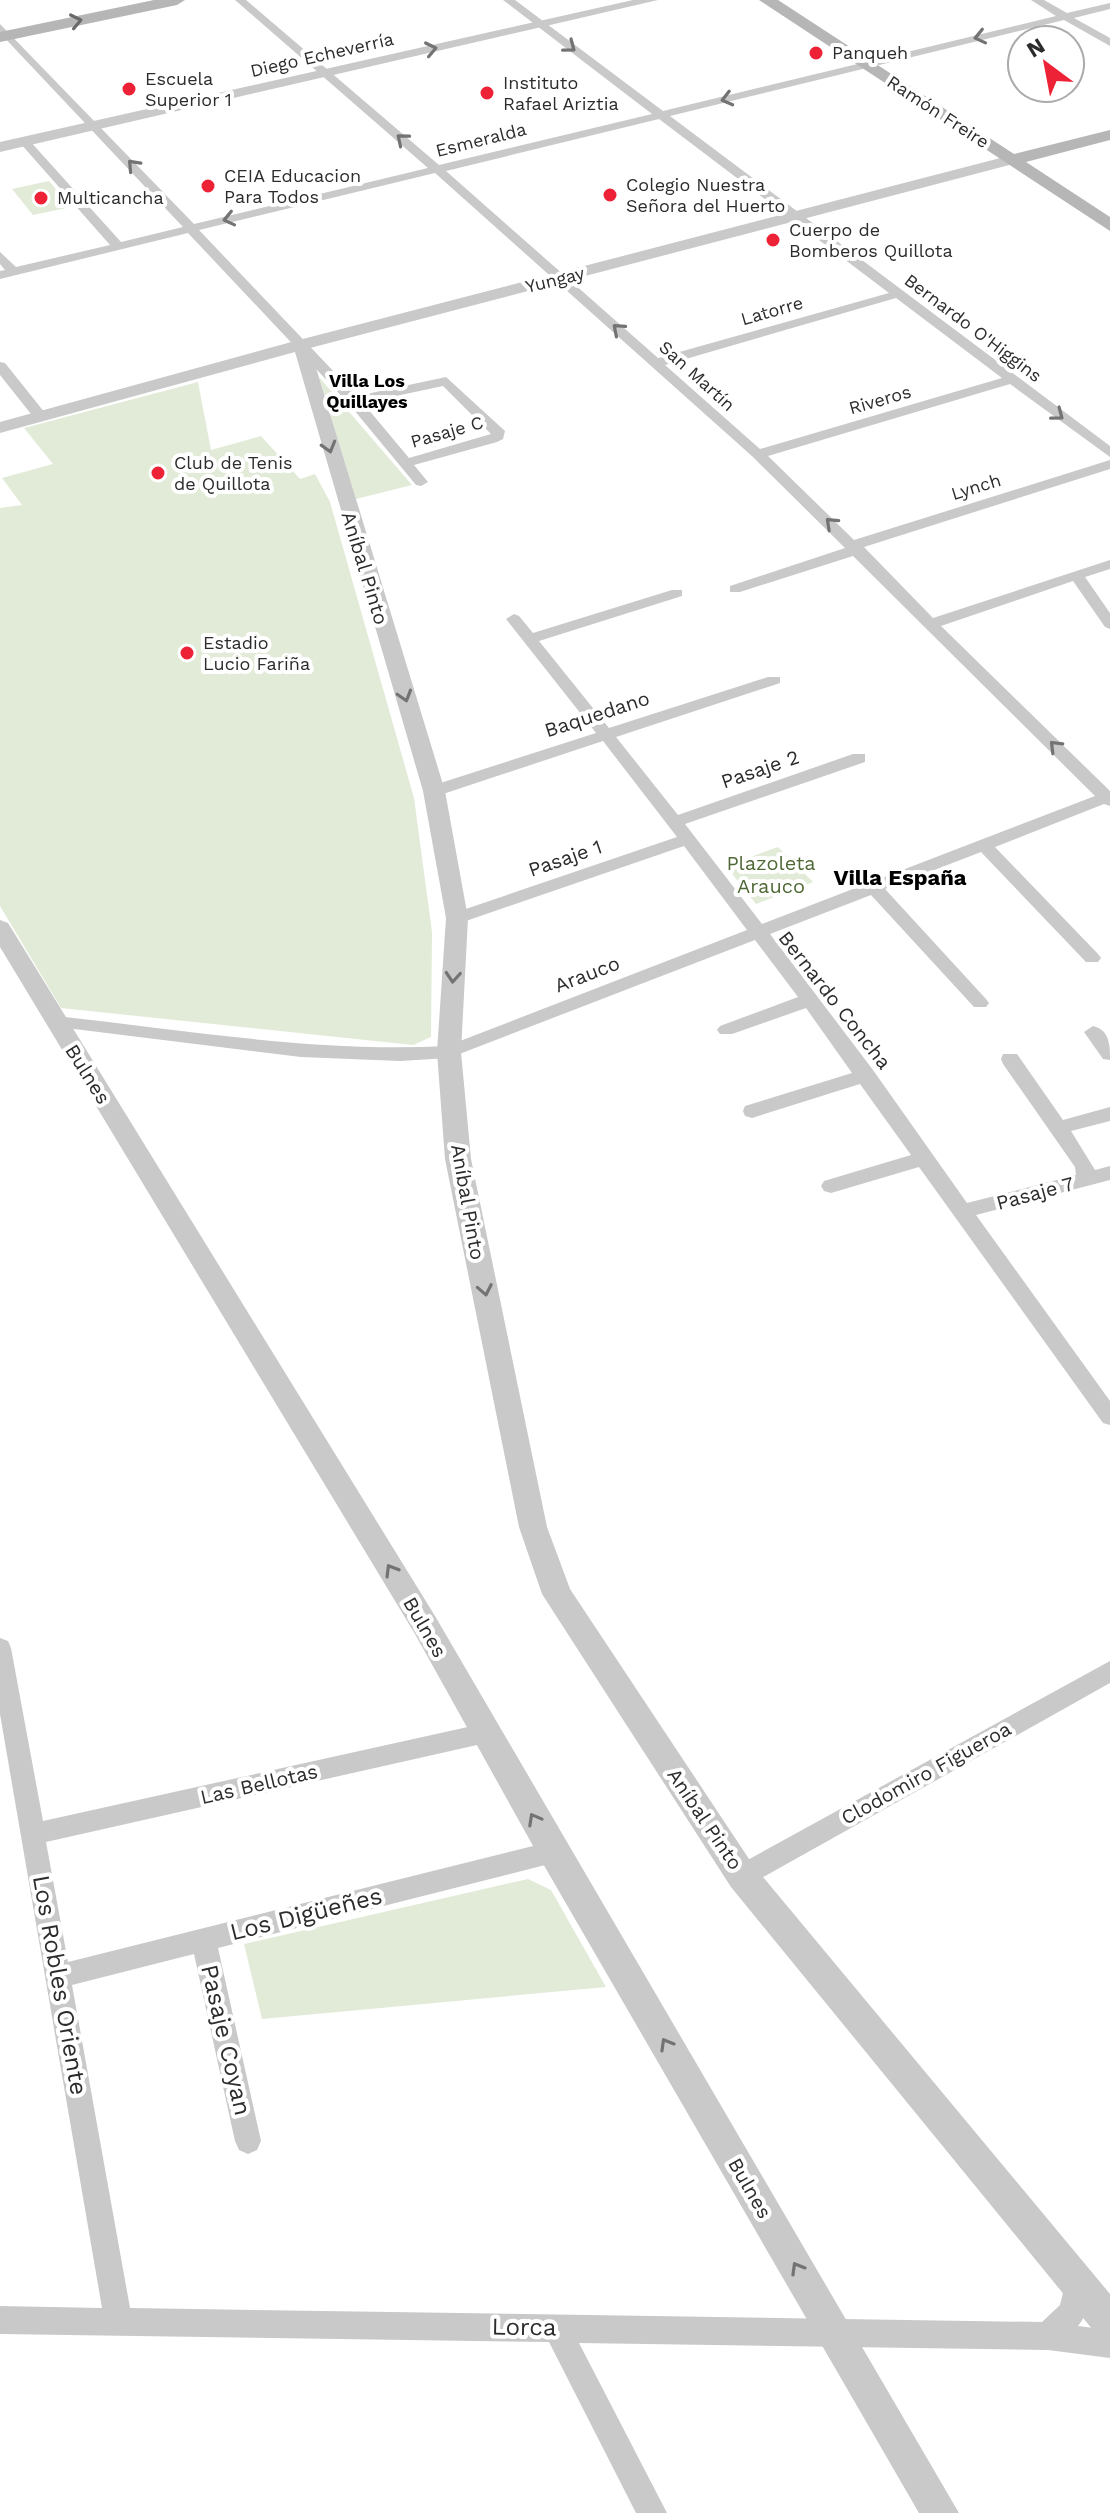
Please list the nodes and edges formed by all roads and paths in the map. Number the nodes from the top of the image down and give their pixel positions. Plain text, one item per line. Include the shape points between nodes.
1 (177, 0) edge
2 (240, 0) edge
3 (508, 0) edge
4 (651, 0) edge
5 (767, 0) edge
6 (1036, 0) edge
7 (1110, 6) edge
8 (1065, 17) junction
9 (541, 25) junction
10 (3, 33) edge
11 (1110, 43) edge
12 (866, 65) junction
13 (324, 73) junction
14 (661, 115) junction
15 (96, 125) junction
16 (1110, 135) edge
17 (25, 142) junction
18 (0, 147) edge
19 (1031, 156) junction
20 (1012, 160) junction
21 (437, 169) junction
22 (1110, 207) edge
23 (794, 218) junction
24 (1110, 225) edge
25 (191, 228) junction
26 (118, 246) junction
27 (0, 256) edge
28 (6, 274) edge
29 (559, 278) junction
30 (898, 294) junction
31 (301, 345) junction
32 (656, 363) junction
33 (0, 366) edge
34 (1011, 380) junction
35 (354, 401) junction
36 (40, 416) junction
37 (0, 428) edge
38 (1110, 453) edge
39 (758, 454) junction
40 (406, 463) junction
41 (1110, 464) edge
42 (421, 482) dead end
43 (856, 547) junction
44 (1110, 564) edge
45 (1077, 576) junction
46 (735, 589) dead end
47 (677, 593) dead end
48 (514, 619) dead end
49 (934, 623) junction
50 (1110, 624) edge
51 (529, 639) junction
52 (774, 680) dead end
53 (605, 734) junction
54 (859, 758) dead end
55 (434, 791) junction
56 (1109, 798) edge
57 (675, 822) junction
58 (687, 839) junction
59 (984, 845) junction
60 (873, 887) junction
61 (457, 918) junction
62 (0, 928) edge
63 (755, 932) junction
64 (1092, 958) dead end
65 (810, 1000) junction
66 (980, 1003) dead end
67 (56, 1022) junction
68 (726, 1030) dead end
69 (1093, 1032) dead end
70 (449, 1052) junction
71 (1110, 1054) edge
72 (1010, 1059) dead end
73 (866, 1075) junction
74 (752, 1111) dead end
75 (1110, 1114) edge
76 (1058, 1128) junction
77 (925, 1158) junction
78 (1110, 1173) edge
79 (1086, 1178) junction
80 (831, 1186) dead end
81 (960, 1212) junction
82 (1110, 1417) edge
83 (0, 1648) edge
84 (1110, 1671) edge
85 (486, 1733) junction
86 (33, 1834) junction
87 (553, 1852) junction
88 (742, 1876) junction
89 (203, 1939) junction
90 (59, 1976) junction
91 (248, 2141) dead end
92 (1078, 2283) junction
93 (0, 2320) edge
94 (1110, 2322) edge
95 (119, 2323) junction
96 (556, 2327) junction
97 (837, 2335) junction
98 (1048, 2336) junction
99 (1110, 2344) edge
100 (652, 2513) edge
101 (940, 2513) edge

10 -> 1 main road
2 - 13 street, San Martín
3 - 9 street, Bernardo O'Higgins
4 - 9 street, Diego Echeverría
5 - 12 main road, Ramón Freire
6 - 8 street
7 - 8 street, Esmeralda
8 - 11 street
8 -> 12 street, Esmeralda
13 -> 9 street, Diego Echeverría
9 -> 14 street, Bernardo O'Higgins
10 - 15 street, Aníbal Pinto
12 -> 14 street, Esmeralda
12 - 20 main road, Ramón Freire
13 - 15 street, Diego Echeverría
21 -> 13 street, San Martín
14 - 21 street, Esmeralda
14 - 23 street, Bernardo O'Higgins
15 - 17 street, Diego Echeverría
25 -> 15 street, Aníbal Pinto
16 - 19 main road, Yungay
17 - 18 street, Diego Echeverría
17 - 26 street
19 - 20 main road, Yungay
19 - 22 main road
20 - 23 street, Yungay
20 - 24 main road, Ramón Freire
21 -> 25 street, Esmeralda
21 - 29 street, San Martín
23 - 29 street, Yungay
23 - 30 street, Bernardo O'Higgins
25 - 26 street, Esmeralda
25 - 31 street, Aníbal Pinto
26 - 28 street, Esmeralda
27 - 28 street
29 - 31 street, Yungay
32 -> 29 street, San Martín
30 - 32 street, Latorre
30 - 34 street, Bernardo O'Higgins
31 - 35 street
31 - 36 street, Yungay
31 -> 55 street, Aníbal Pinto
32 - 39 street, San Martín
33 - 36 street
34 -> 38 street, Bernardo O'Higgins
34 - 39 street, Riveros
35 - 40 street
35 - 40 street, Pasaje C via 446,381 498,431 498,436
36 - 37 street, Yungay
43 -> 39 street, San Martín
40 - 42 street
41 - 43 street, Lynch
43 - 46 street, Lynch
43 - 49 street, San Martín
44 - 45 street
45 - 49 street
45 - 50 street
47 - 51 street
48 - 51 street, Bernardo Concha
56 -> 49 street, San Martín
51 - 53 street, Bernardo Concha
52 - 53 street, Baquedano
53 - 55 street, Baquedano
53 - 57 street, Bernardo Concha
54 - 57 street, Pasaje 2
55 - 61 street, Aníbal Pinto
56 - 59 street, Arauco
57 - 58 street, Bernardo Concha
58 - 61 street, Pasaje 1
58 - 63 street, Bernardo Concha
59 - 60 street, Arauco
59 - 64 street
60 - 63 street, Arauco
60 - 66 street
61 -> 70 street, Aníbal Pinto
62 - 67 street, Bulnes
63 - 65 street, Bernardo Concha
63 - 70 street, Arauco
65 - 68 street
65 - 73 street, Bernardo Concha
67 - 70 street, Arauco via 309,1051 395,1057
85 -> 67 street, Bulnes via 417,1611
69 - 71 street
70 -> 88 street, Aníbal Pinto via 458,1159 533,1527 557,1594
72 - 76 street
73 - 74 street
73 - 77 street, Bernardo Concha
75 - 76 street
76 - 79 street via 1085,1166
77 - 80 street
77 - 81 street, Bernardo Concha
78 - 79 street, Pasaje 7
79 - 81 street, Pasaje 7
81 - 82 street, Bernardo Concha
83 - 86 street, Los Robles Oriente
84 - 88 street, Clodomiro Figueroa
85 - 86 street, Las Bellotas
87 -> 85 street, Bulnes
86 - 90 street, Los Robles Oriente
87 - 89 street, Los Digüeñes
97 -> 87 street, Bulnes
88 - 92 street, Aníbal Pinto
89 - 90 street, Los Digüeñes
89 - 91 street, Pasaje Coyan
90 - 95 street, Los Robles Oriente
92 - 94 street, Aníbal Pinto
92 - 98 street via 1072,2312
93 - 95 street, Lorca
95 - 96 street, Lorca
96 - 97 street, Lorca
96 - 100 street
97 - 98 street, Lorca
97 - 101 street, Bulnes
98 - 99 street, Lorca

